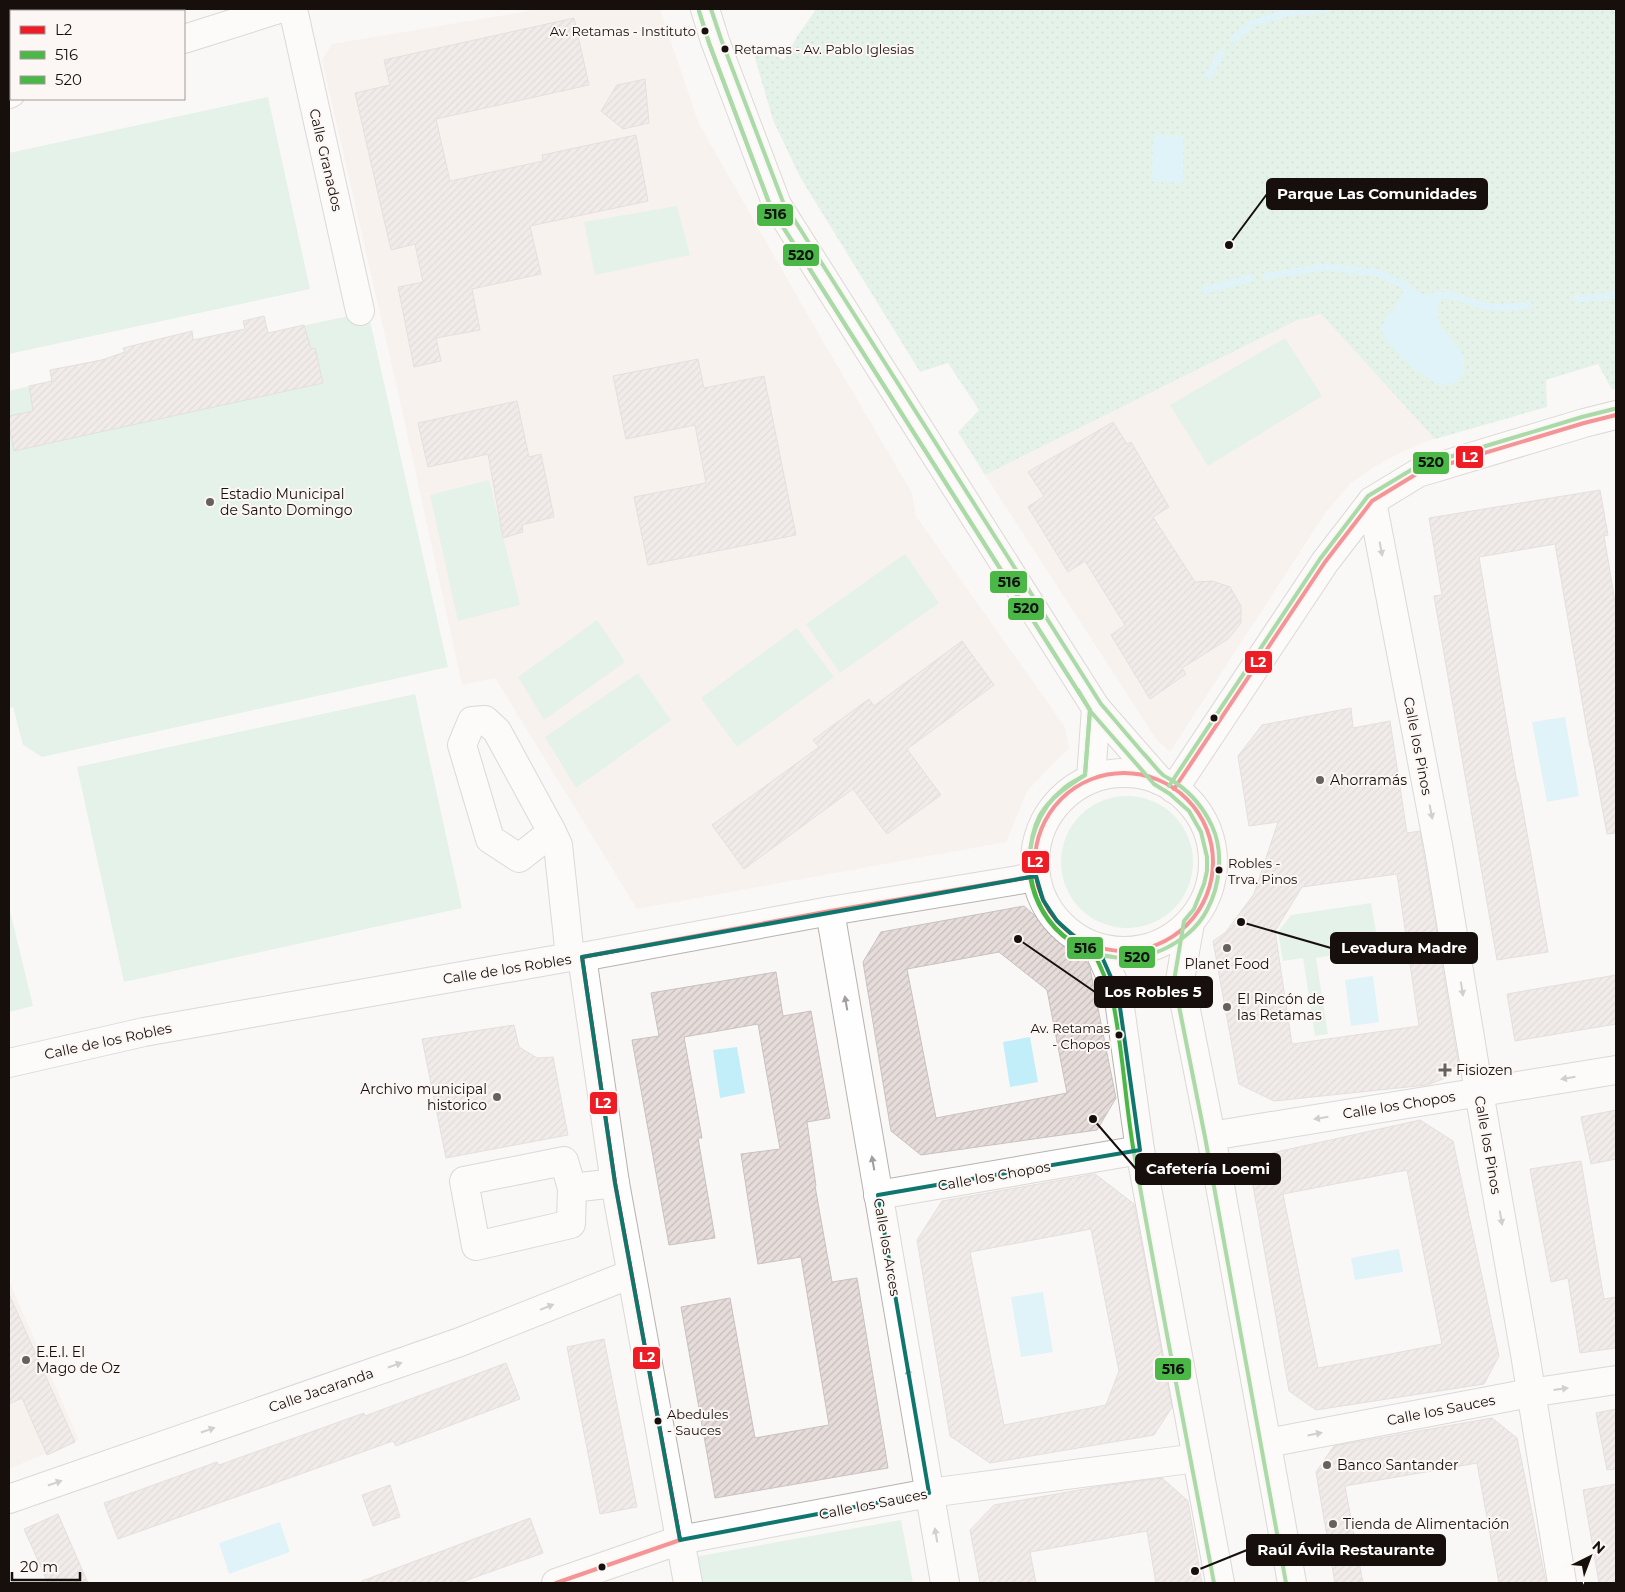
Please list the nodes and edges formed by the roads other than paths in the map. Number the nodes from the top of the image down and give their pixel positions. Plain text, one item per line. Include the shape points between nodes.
1 (279, 9) edge
2 (293, 9) edge
3 (705, 9) edge
4 (185, 39) edge
5 (360, 311) dead end
6 (1616, 415) edge
7 (1372, 501) junction
8 (1096, 708) junction
9 (1091, 779) junction
10 (1167, 784) junction
11 (552, 832) junction
12 (519, 858) junction
13 (1036, 876) junction
14 (830, 912) junction
15 (565, 913) junction
16 (1190, 923) junction
17 (1098, 948) junction
18 (576, 957) junction
19 (9, 1063) edge
20 (1616, 1070) edge
21 (1479, 1092) junction
22 (1211, 1136) junction
23 (1140, 1150) junction
24 (615, 1183) junction
25 (572, 1188) dead end
26 (878, 1195) junction
27 (631, 1274) junction
28 (1616, 1380) edge
29 (1530, 1393) junction
30 (1267, 1443) junction
31 (1198, 1458) junction
32 (929, 1493) junction
33 (9, 1499) edge
34 (680, 1540) junction
35 (556, 1583) edge
36 (688, 1583) edge
37 (945, 1583) edge
38 (1220, 1583) edge
39 (1292, 1583) edge
40 (1562, 1583) edge

1 - 4 street
2 - 5 street, Calle Granados
3 - 8 street via 778,205
6 - 7 street via 1418,473
7 - 10 street via 1324,562
7 -> 21 street, Calle los Pinos via 1439,850
8 - 9 street
8 - 10 street
9 - 10 street via 1114,773 1137,774
9 - 13 street via 1066,794 1046,818 1036,846
10 - 16 street via 1194,807 1207,830 1213,856 1208,892
11 - 12 street
11 - 12 street via 497,730 485,720 472,721 462,745 490,839
11 - 15 street via 558,845
12 - 15 street via 537,861 548,873
13 - 14 street, Calle de los Robles
13 - 17 street via 1043,900 1057,921 1076,938
14 - 18 street, Calle de los Robles
26 -> 14 street, Calle los Arces
15 - 18 street
16 - 17 street via 1171,939 1148,949 1123,952
16 - 22 street via 1180,980
17 - 23 street via 1118,993
18 - 19 street, Calle de los Robles via 144,1032
18 - 24 street
20 -> 21 street, Calle los Chopos
21 -> 22 street, Calle los Chopos
21 -> 29 street, Calle los Pinos
22 - 30 street
23 - 26 street, Calle los Chopos
23 - 31 street
24 - 25 street
24 - 27 street
32 -> 26 street, Calle los Arces
33 -> 27 street, Calle Jacaranda via 460,1342
27 - 34 street
29 -> 28 street, Calle los Sauces
30 -> 29 street, Calle los Sauces
29 - 40 street, Calle los Pinos
30 - 39 street
31 - 32 street, Calle los Sauces
31 - 38 street
32 - 34 street, Calle los Sauces
37 -> 32 street, Calle los Arces
34 - 35 street, Calle los Sauces
34 - 36 street

